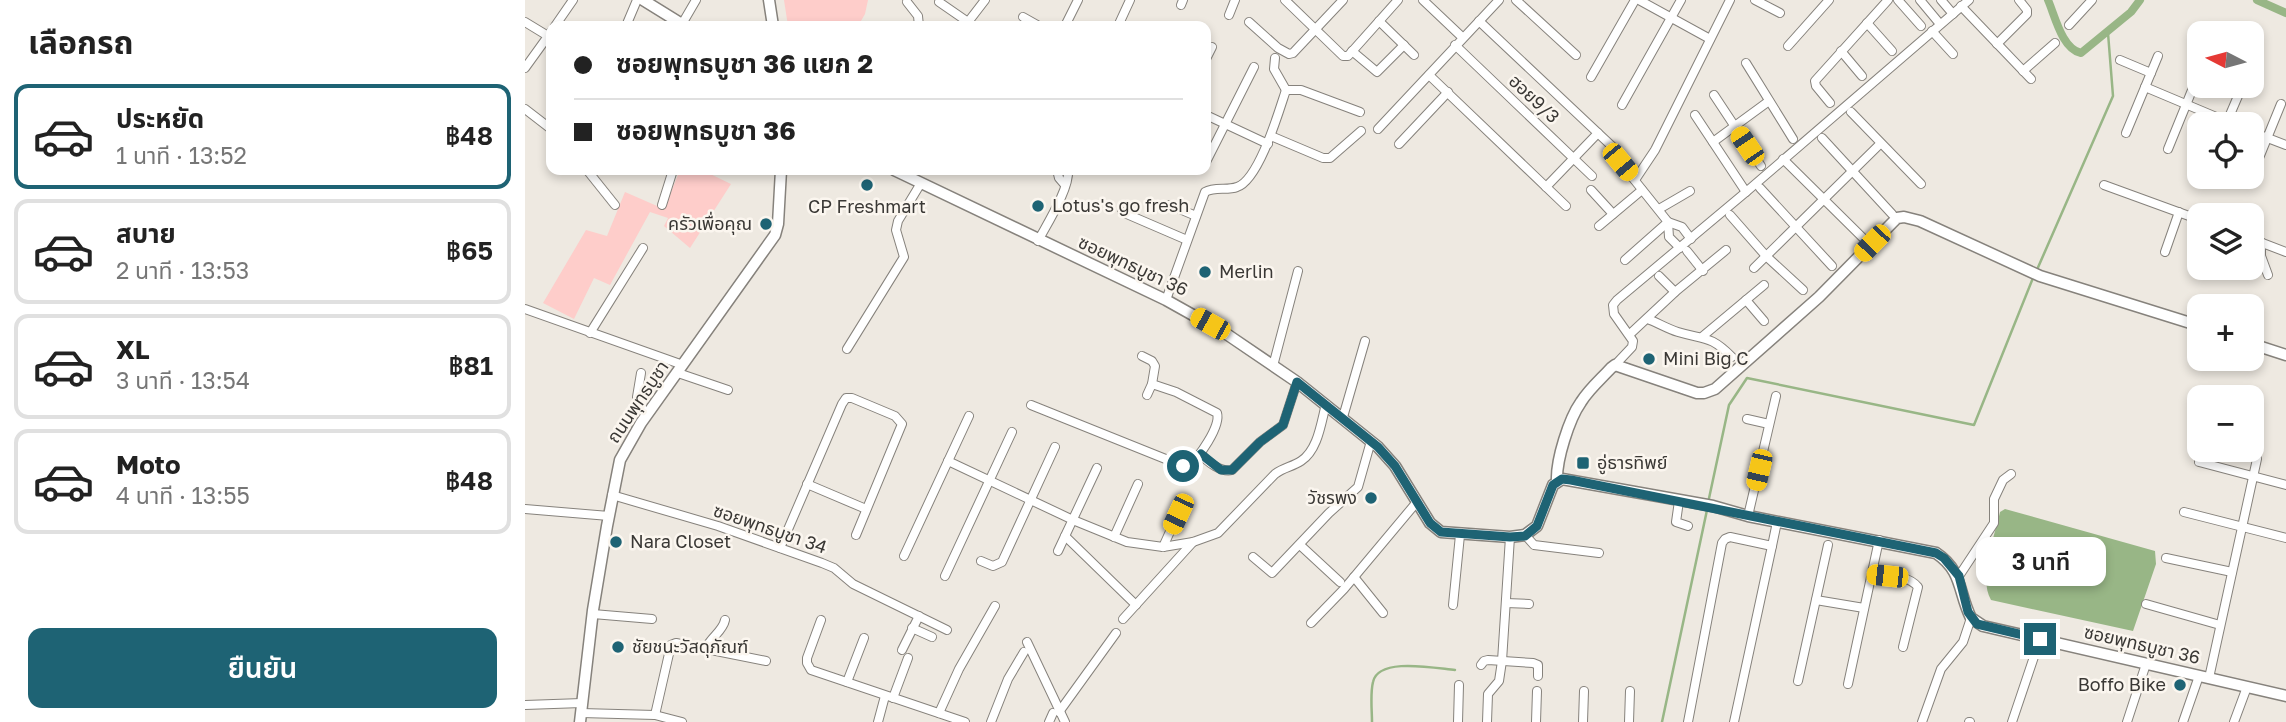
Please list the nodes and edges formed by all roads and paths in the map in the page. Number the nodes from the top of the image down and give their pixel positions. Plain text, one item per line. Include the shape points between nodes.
1 (573, 0) edge
2 (637, 0) edge
3 (643, 0) edge
4 (696, 0) edge
5 (769, 0) edge
6 (985, 0) edge
7 (1078, 0) edge
8 (1131, 0) edge
9 (1235, 0) edge
10 (1285, 0) edge
11 (1398, 0) edge
12 (1423, 0) edge
13 (1515, 0) edge
14 (1637, 0) edge
15 (1681, 0) edge
16 (1730, 0) edge
17 (1755, 0) edge
18 (1829, 0) edge
19 (1888, 0) edge
20 (1898, 0) edge
21 (1920, 0) edge
22 (1941, 0) edge
23 (2019, 0) edge
24 (2092, 0) edge
25 (1340, 1) edge
26 (908, 2) edge
27 (939, 2) edge
28 (1494, 2) edge
29 (1770, 3) edge
30 (1965, 3) edge
31 (1780, 13) dead end
32 (1953, 14) junction
33 (1229, 15) dead end
34 (1023, 17) dead end
35 (1671, 18) junction
36 (558, 21) edge
37 (628, 21) edge
38 (677, 21) edge
39 (685, 21) edge
40 (772, 21) edge
41 (918, 21) edge
42 (963, 21) edge
43 (969, 21) edge
44 (1030, 21) edge
45 (1070, 21) edge
46 (1120, 21) edge
47 (1379, 21) junction
48 (1479, 21) junction
49 (525, 22) edge
50 (1249, 22) dead end
51 (1867, 23) junction
52 (1940, 24) junction
53 (2069, 25) dead end
54 (1921, 26) dead end
55 (1315, 31) junction
56 (1933, 31) junction
57 (546, 32) edge
58 (1462, 37) junction
59 (546, 39) edge
60 (1710, 39) junction
61 (2055, 43) dead end
62 (1997, 44) junction
63 (1404, 45) junction
64 (1455, 45) junction
65 (1788, 46) dead end
66 (1352, 51) junction
67 (1841, 51) junction
68 (1892, 51) dead end
69 (1954, 54) dead end
70 (1414, 55) dead end
71 (1576, 55) dead end
72 (2158, 56) dead end
73 (1275, 58) dead end
74 (2120, 60) dead end
75 (1746, 63) dead end
76 (1254, 67) dead end
77 (525, 68) edge
78 (2023, 71) junction
79 (2151, 73) junction
80 (1429, 75) junction
81 (1862, 76) dead end
82 (1591, 77) dead end
83 (2031, 79) dead end
84 (2145, 87) junction
85 (1286, 90) junction
86 (1448, 92) junction
87 (1714, 95) dead end
88 (2189, 98) edge
89 (1769, 101) junction
90 (1830, 103) dead end
91 (2186, 104) junction
92 (2281, 104) dead end
93 (1622, 106) dead end
94 (525, 109) edge
95 (1360, 112) dead end
96 (1851, 112) dead end
97 (2204, 112) edge
98 (1695, 115) dead end
99 (1211, 117) edge
100 (1224, 123) junction
101 (546, 125) edge
102 (1734, 125) junction
103 (1378, 129) dead end
104 (1361, 131) dead end
105 (1598, 133) junction
106 (2126, 133) dead end
107 (1822, 138) dead end
108 (2264, 138) edge
109 (1793, 139) dead end
110 (2267, 139) junction
111 (1269, 140) junction
112 (1713, 142) junction
113 (1399, 144) dead end
114 (1880, 144) junction
115 (2286, 145) edge
116 (2264, 146) edge
117 (2168, 149) dead end
118 (1211, 151) edge
119 (1616, 151) dead end
120 (1573, 159) junction
121 (1783, 159) junction
122 (1620, 162) dead end
123 (1761, 166) dead end
124 (1852, 172) junction
125 (591, 175) edge
126 (671, 175) edge
127 (781, 175) edge
128 (904, 175) edge
129 (1058, 175) edge
130 (1069, 175) edge
131 (1592, 176) dead end
132 (1635, 180) junction
133 (921, 183) junction
134 (1921, 184) dead end
135 (1065, 185) junction
136 (2104, 185) dead end
137 (1546, 187) junction
138 (1760, 188) dead end
139 (1591, 190) dead end
140 (1642, 190) junction
141 (1690, 191) dead end
142 (1746, 192) junction
143 (1823, 200) junction
144 (615, 205) dead end
145 (662, 205) dead end
146 (1170, 205) dead end
147 (1566, 206) dead end
148 (1658, 209) junction
149 (1122, 212) dead end
150 (2179, 212) junction
151 (1613, 214) junction
152 (1892, 214) dead end
153 (1730, 215) dead end
154 (2187, 215) edge
155 (1196, 216) junction
156 (1668, 222) junction
157 (1599, 226) dead end
158 (1795, 227) junction
159 (1863, 238) dead end
160 (1691, 239) junction
161 (1187, 240) junction
162 (1038, 241) junction
163 (2264, 244) edge
164 (643, 248) dead end
165 (1684, 250) junction
166 (1726, 250) dead end
167 (2165, 252) dead end
168 (2286, 252) edge
169 (1766, 256) junction
170 (1625, 260) dead end
171 (2264, 264) edge
172 (1832, 266) dead end
173 (1754, 268) dead end
174 (1298, 271) dead end
175 (1703, 271) junction
176 (2268, 275) dead end
177 (1659, 276) dead end
178 (1764, 285) dead end
179 (1803, 290) dead end
180 (1675, 292) junction
181 (1166, 300) junction
182 (1746, 300) junction
183 (525, 309) edge
184 (1648, 318) junction
185 (1764, 321) dead end
186 (2187, 322) edge
187 (590, 333) junction
188 (1630, 334) junction
189 (1703, 337) junction
190 (1365, 341) dead end
191 (2264, 348) edge
192 (847, 349) dead end
193 (2286, 355) edge
194 (1142, 356) dead end
195 (1732, 357) dead end
196 (1615, 365) junction
197 (1273, 366) junction
198 (680, 369) junction
199 (641, 373) dead end
200 (1297, 382) junction
201 (1152, 384) junction
202 (728, 390) dead end
203 (1147, 395) dead end
204 (1776, 396) dead end
205 (1326, 404) junction
206 (1031, 405) dead end
207 (646, 416) junction
208 (969, 416) dead end
209 (1343, 417) junction
210 (1747, 419) dead end
211 (1769, 424) junction
212 (1012, 432) dead end
213 (1371, 441) junction
214 (1055, 447) dead end
215 (1201, 454) junction
216 (947, 461) junction
217 (2199, 462) dead end
218 (2256, 462) edge
219 (1097, 468) dead end
220 (2011, 474) dead end
221 (2253, 478) junction
222 (1557, 481) junction
223 (990, 482) junction
224 (807, 484) junction
225 (1138, 484) dead end
226 (2286, 485) edge
227 (612, 495) junction
228 (1030, 502) junction
229 (1679, 502) junction
230 (1416, 503) junction
231 (525, 509) edge
232 (866, 509) junction
233 (2184, 512) dead end
234 (1178, 514) dead end
235 (609, 516) junction
236 (1748, 516) junction
237 (1073, 520) junction
238 (1777, 522) junction
239 (1688, 526) dead end
240 (2242, 528) junction
241 (856, 535) dead end
242 (1460, 535) junction
243 (1065, 536) junction
244 (1525, 536) junction
245 (1114, 537) junction
246 (1510, 537) junction
247 (2286, 538) edge
248 (1879, 540) junction
249 (1193, 542) junction
250 (1300, 545) junction
251 (1772, 545) junction
252 (1828, 545) dead end
253 (1163, 547) junction
254 (780, 548) junction
255 (1058, 551) dead end
256 (1599, 553) dead end
257 (904, 556) dead end
258 (1253, 557) dead end
259 (2167, 558) dead end
260 (981, 561) dead end
261 (2232, 572) junction
262 (1871, 574) junction
263 (945, 576) dead end
264 (1959, 576) junction
265 (1354, 577) junction
266 (1340, 582) dead end
267 (1816, 600) junction
268 (1506, 603) junction
269 (1529, 604) dead end
270 (2146, 604) dead end
271 (1136, 605) junction
272 (1453, 605) dead end
273 (995, 606) dead end
274 (1864, 608) junction
275 (1383, 613) dead end
276 (593, 614) junction
277 (919, 616) junction
278 (1971, 618) junction
279 (652, 619) dead end
280 (1123, 619) dead end
281 (725, 620) dead end
282 (821, 620) dead end
283 (1311, 623) dead end
284 (2220, 625) junction
285 (912, 628) junction
286 (947, 630) dead end
287 (1116, 632) dead end
288 (932, 637) dead end
289 (864, 638) dead end
290 (2040, 639) junction
291 (1027, 642) dead end
292 (1903, 646) dead end
293 (706, 648) junction
294 (902, 650) dead end
295 (1024, 652) dead end
296 (908, 658) dead end
297 (766, 661) dead end
298 (1502, 661) junction
299 (2146, 664) junction
300 (1481, 665) dead end
301 (1538, 676) dead end
302 (2204, 677) junction
303 (1798, 681) dead end
304 (847, 682) junction
305 (1848, 684) dead end
306 (1458, 685) dead end
307 (2247, 687) junction
308 (1537, 691) dead end
309 (1584, 691) dead end
310 (1630, 691) dead end
311 (2286, 696) edge
312 (889, 697) junction
313 (525, 705) edge
314 (1056, 712) junction
315 (581, 713) edge
316 (939, 713) junction
317 (656, 715) junction
318 (954, 720) edge
319 (682, 722) edge
320 (878, 722) edge
321 (965, 722) edge
322 (991, 722) edge
323 (1049, 722) edge
324 (1065, 722) edge
325 (1458, 722) edge
326 (1487, 722) edge
327 (1535, 722) edge
328 (1583, 722) edge
329 (1629, 722) edge
330 (1688, 722) edge
331 (1734, 722) edge
332 (1922, 722) edge
333 (2012, 722) edge
334 (2127, 722) edge
335 (2183, 722) edge
336 (2234, 722) edge

1 - 36 street
2 - 37 street
3 - 38 street
4 - 39 street
5 - 40 street
6 - 43 street
7 - 45 street
8 - 46 street
9 - 33 street
10 - 55 street
11 - 47 street
12 - 58 street
13 - 71 street
14 - 35 street
14 - 82 street
15 - 35 street
16 - 60 street
17 - 29 street
18 - 65 street
19 - 51 street
20 - 54 street
21 - 52 street
22 - 32 street
23 - 62 street via 2027,14
24 - 53 street
25 - 55 street
26 - 41 street
27 - 42 street
28 - 48 street
29 - 31 street
30 - 32 street
30 - 62 street
32 - 52 street
34 - 44 street
35 - 60 street
35 - 93 street
47 - 63 street
47 - 66 street
48 - 58 street
48 - 105 street
49 - 57 street
50 - 55 street via 1289,54
51 - 67 street
51 - 68 street
52 - 56 street
55 - 66 street via 1339,54 1348,56
56 - 69 street
56 - 121 street
58 - 64 street
59 - 77 street
60 - 132 street via 1655,150
61 - 78 street
62 - 78 street
63 - 66 street via 1377,72
63 - 70 street
64 - 80 street
64 - 120 street, ฮอย9/3
67 - 81 street
67 - 90 street via 1815,81
72 - 79 street
73 - 85 street via 1274,69
74 - 79 street
75 - 89 street
76 - 100 street
78 - 83 street
79 - 84 street
80 - 86 street
80 - 103 street
84 - 91 street
84 - 106 street
85 - 95 street via 1301,90
85 - 111 street
86 - 113 street
86 - 137 street
87 - 102 street
88 - 91 street
89 - 102 street
89 - 109 street
91 - 97 street
91 - 117 street
92 - 110 street
94 - 101 street
96 - 114 street
98 - 112 street
99 - 100 street
100 - 111 street
100 - 118 street
102 - 112 street
102 - 123 street
104 - 111 street via 1330,158
105 - 119 street
105 - 120 street
107 - 124 street
108 - 110 street
110 - 115 street
110 - 116 street
111 - 155 street via 1243,184 1205,192
112 - 142 street
114 - 124 street
114 - 134 street
120 - 131 street, ฮอย9/3
120 - 137 street
121 - 142 street
121 - 143 street
122 - 132 street
124 - 143 street
124 - 152 street
125 - 144 street
126 - 145 street
127 - 198 street, ถนนพุทธบูชา via 775,235
128 - 133 street, ซอยพุทธบูชา 36
129 - 135 street
130 - 135 street
132 - 140 street
133 - 162 street, ซอยพุทธบูชา 36
133 - 192 street via 898,221 904,257
135 - 162 street
136 - 150 street
137 - 147 street
138 - 158 street
139 - 151 street
140 - 148 street
140 - 151 street
141 - 148 street
142 - 160 street
143 - 158 street
143 - 159 street
146 - 155 street
148 - 156 street
149 - 161 street
150 - 154 street
150 - 167 street
151 - 157 street
153 - 169 street
155 - 161 street
156 - 160 street via 1682,227
156 - 165 street via 1669,237
156 - 170 street
158 - 169 street
158 - 172 street
160 - 165 street
161 - 181 street
162 - 181 street, ซอยพุทธบูชา 36
163 - 168 street
164 - 187 street
165 - 175 street
165 - 188 street via 1613,304 1614,314
166 - 175 street
169 - 173 street
169 - 179 street
171 - 176 street
174 - 197 street
175 - 180 street
177 - 180 street
178 - 182 street
180 - 184 street
181 - 197 street, ซอยพุทธบูชา 36
182 - 185 street
182 - 189 street
183 - 187 street
184 - 188 street
184 - 189 street via 1676,332
186 - 196 street via 2035,274 1920,221 1897,218 1819,297 1715,389 1697,393
187 - 198 street
188 - 196 street via 1632,347
189 - 195 street via 1718,343
190 - 209 street
191 - 193 street
194 - 201 street via 1155,366
196 - 222 street via 1575,412 1558,462
197 - 200 street, ซอยพุทธบูชา 36
198 - 202 street
198 - 207 street, ถนนพุทธบูชา
199 - 207 street via 637,397
200 - 205 street, ซอยพุทธบูชา 36
200 - 215 street via 1283,425 1232,470 1221,470
201 - 203 street
201 - 215 street via 1217,413 1218,423
204 - 211 street
205 - 209 street, ซอยพุทธบูชา 36
205 - 249 street via 1315,442 1305,458 1283,467 1218,533
206 - 215 street via 1183,466
207 - 227 street, ถนนพุทธบูชา via 625,449
208 - 216 street
209 - 213 street, ซอยพุทธบูชา 36
210 - 211 street
211 - 236 street
212 - 223 street
213 - 230 street, ซอยพุทธบูชา 36 via 1395,466
213 - 250 street via 1358,486
214 - 228 street
216 - 223 street
216 - 257 street
217 - 221 street
218 - 221 street
219 - 237 street
220 - 264 street via 1994,499 1994,523
221 - 226 street
221 - 240 street
222 - 229 street
222 - 244 street via 1537,526
223 - 228 street
223 - 263 street
224 - 232 street
224 - 232 street via 846,398 895,416 902,424 900,433
224 - 254 street
225 - 245 street
227 - 235 street, ถนนพุทธบูชา
227 - 254 street, ซอยพุทธบูชา 34
228 - 237 street
228 - 260 street via 1002,562 993,566
229 - 236 street
229 - 239 street via 1676,522
230 - 242 street, ซอยพุทธบูชา 36 via 1435,529
230 - 265 street
231 - 235 street
232 - 241 street
233 - 240 street
234 - 253 street
235 - 276 street, ถนนพุทธบูชา
236 - 238 street
237 - 243 street
237 - 245 street
238 - 248 street
238 - 251 street
240 - 247 street
240 - 261 street
242 - 246 street, ซอยพุทธบูชา 36
242 - 272 street
243 - 255 street
243 - 271 street
244 - 246 street, ซอยพุทธบูชา 36
244 - 256 street via 1534,545
245 - 253 street
246 - 268 street
248 - 262 street
248 - 264 street via 1936,553
249 - 253 street
249 - 271 street
250 - 258 street via 1272,573
250 - 266 street
251 - 330 street via 1730,537 1722,543
251 - 331 street
252 - 267 street
254 - 277 street, ซอยพุทธบูชา 34 via 834,568 853,584
259 - 261 street
261 - 284 street
262 - 274 street
262 - 292 street via 1912,580 1918,587
264 - 278 street
265 - 275 street
265 - 283 street
267 - 274 street
267 - 303 street
268 - 269 street
268 - 298 street
270 - 284 street
271 - 280 street
273 - 316 street
274 - 305 street
276 - 279 street
276 - 315 street, ถนนพุทธบูชา
277 - 285 street
277 - 286 street, ซอยพุทธบูชา 34
278 - 290 street, ซอยพุทธบูชา 36 via 1983,626
278 - 332 street via 1963,642 1941,669
281 - 293 street
282 - 304 street via 808,667
284 - 302 street
285 - 288 street
285 - 294 street
287 - 314 street
289 - 304 street
290 - 299 street, ซอยพุทธบูชา 36
290 - 333 street
291 - 314 street
293 - 297 street
293 - 317 street via 671,645
295 - 322 street
296 - 312 street
298 - 300 street via 1488,660
298 - 301 street via 1538,664
298 - 326 street via 1499,681 1488,694
299 - 302 street, ซอยพุทธบูชา 36
299 - 334 street
302 - 307 street, ซอยพุทธบูชา 36
302 - 335 street
304 - 312 street
306 - 325 street
307 - 311 street, ซอยพุทธบูชา 36
307 - 336 street
308 - 327 street
309 - 328 street
310 - 329 street
312 - 316 street
312 - 320 street
313 - 315 street
314 - 323 street
314 - 324 street
315 - 317 street
316 - 318 street
317 - 319 street
318 - 321 street

